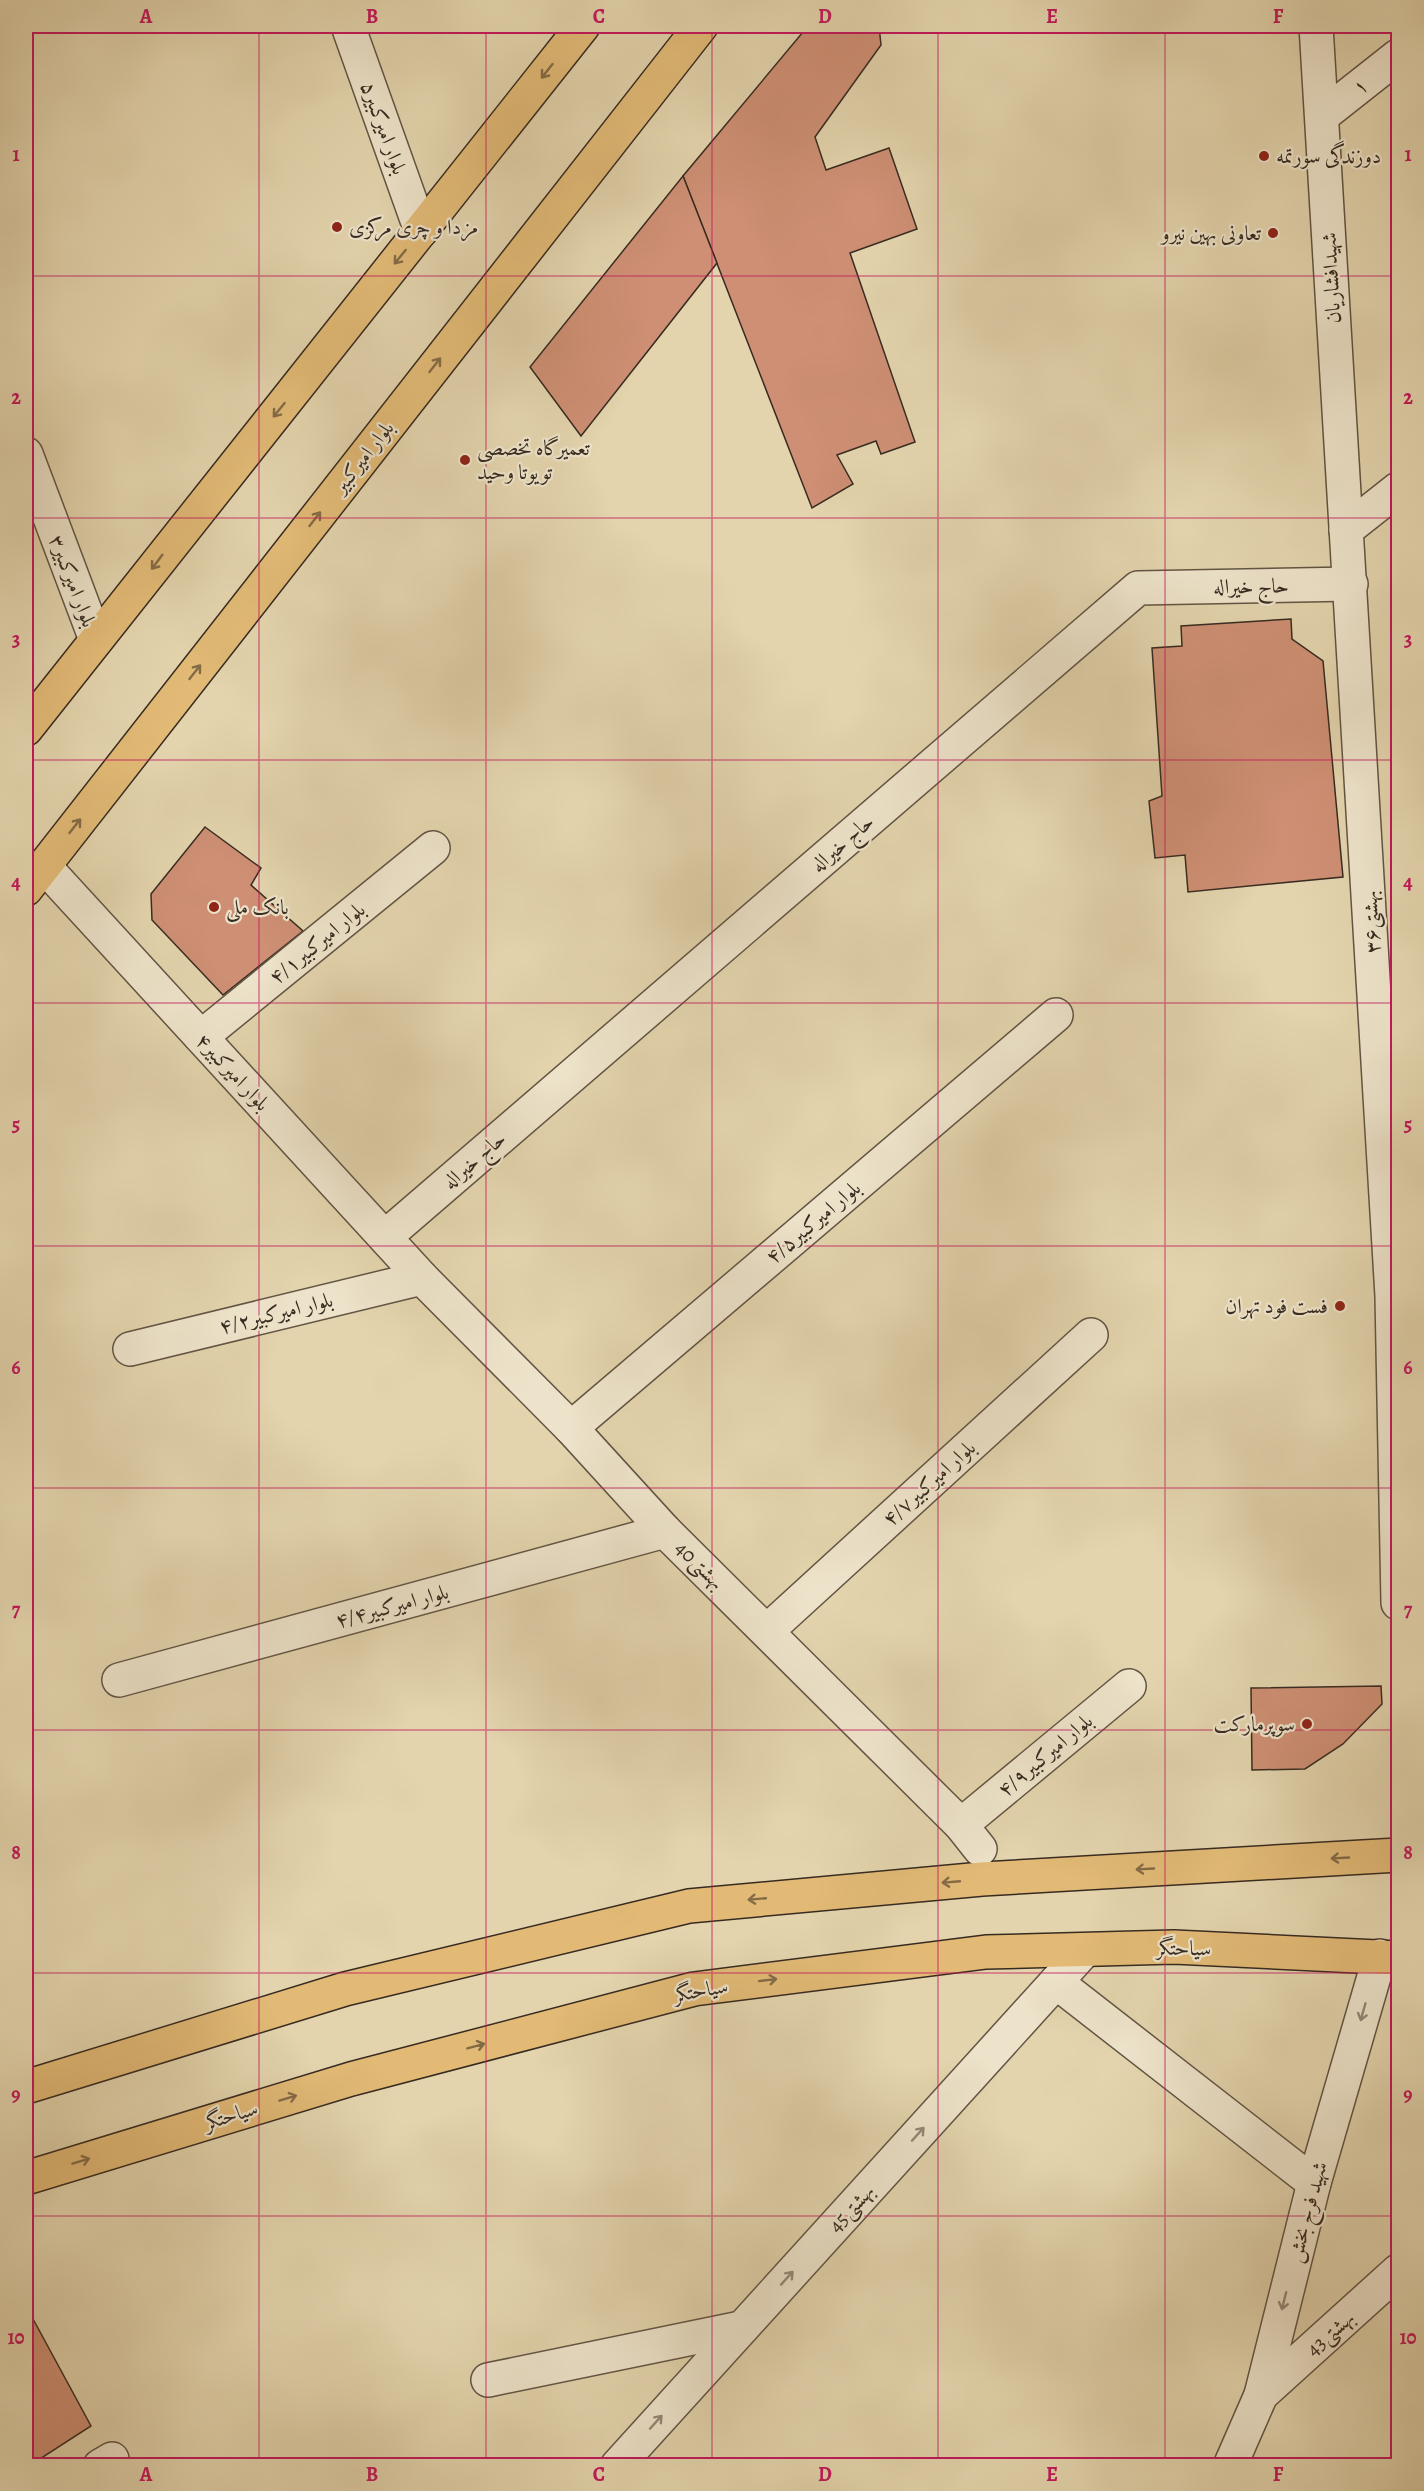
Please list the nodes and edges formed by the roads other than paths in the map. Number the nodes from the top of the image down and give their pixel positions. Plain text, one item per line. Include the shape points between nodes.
1 (348, 26) edge
2 (584, 26) edge
3 (1316, 26) edge
4 (684, 33) edge
5 (1398, 56) edge
6 (1322, 116) junction
7 (421, 231) junction
8 (26, 453) edge
9 (1398, 489) edge
10 (1346, 530) junction
11 (1351, 585) junction
12 (96, 640) junction
13 (26, 729) edge
14 (434, 848) dead end
15 (34, 877) edge
16 (1056, 1015) dead end
17 (201, 1037) junction
18 (385, 1237) junction
19 (422, 1278) junction
20 (1395, 1296) edge
21 (1091, 1335) dead end
22 (130, 1348) dead end
23 (571, 1428) junction
24 (665, 1531) junction
25 (1398, 1603) edge
26 (767, 1631) junction
27 (119, 1680) dead end
28 (1130, 1686) dead end
29 (971, 1837) joint
30 (1398, 1855) edge
31 (1085, 1950) junction
32 (1389, 1957) edge
33 (1056, 1982) junction
34 (26, 2087) edge
35 (26, 2178) edge
36 (1314, 2183) junction
37 (1398, 2271) edge
38 (741, 2328) junction
39 (488, 2380) dead end
40 (1261, 2395) junction
41 (620, 2465) edge
42 (1230, 2466) edge

1 - 7 street, بلوار امیرکبیر۵
2 -> 7 main road
3 - 6 street, شهیدافشاریان
15 -> 4 main road, بلوار امیرکبیر
5 - 6 street, ۱
6 - 10 street, شهیدافشاریان
7 -> 12 main road
8 - 12 street, بلوار امیرکبیر۳
9 - 10 street
10 - 11 street, بهشتی۳۶
11 - 18 street, حاج خیراله via 1138,588
11 - 20 street, بهشتی۳۶
12 - 13 main road
14 - 17 street, بلوار امیرکبیر۴/۱
15 - 17 street, ۴بلوار امیرکبیر
16 - 23 street, بلوار امیرکبیر۴/۵
17 - 18 street, ۴بلوار امیرکبیر
18 - 19 street, ۴بلوار امیرکبیر
19 - 22 street, بلوار امیرکبیر۴/۲
19 - 23 street, 40بهشتی
20 - 25 street, بهشتی۳۶
21 - 26 street, بلوار امیرکبیر۴/۷
23 - 24 street, 40بهشتی
24 - 26 street, 40بهشتی
24 - 27 street, بلوار امیرکبیر۴/۴
26 - 29 street, 40بهشتی
28 - 29 street, بلوار امیرکبیر۴/۹
30 -> 34 main road via 982,1879 689,1906 345,1989
31 - 32 main road, سیاحتگر via 1174,1947
31 - 33 street, بهشتی45
35 -> 31 main road, سیاحتگر via 351,2079 694,1989 986,1952
32 -> 36 street, شهید فرح بخش
33 - 36 street
38 -> 33 street, بهشتی45
36 -> 40 street, شهید فرح بخش
37 - 40 street, 43بهشتی
38 - 39 street
41 -> 38 street, بهشتی45
40 - 42 street, شهید فرح بخش

